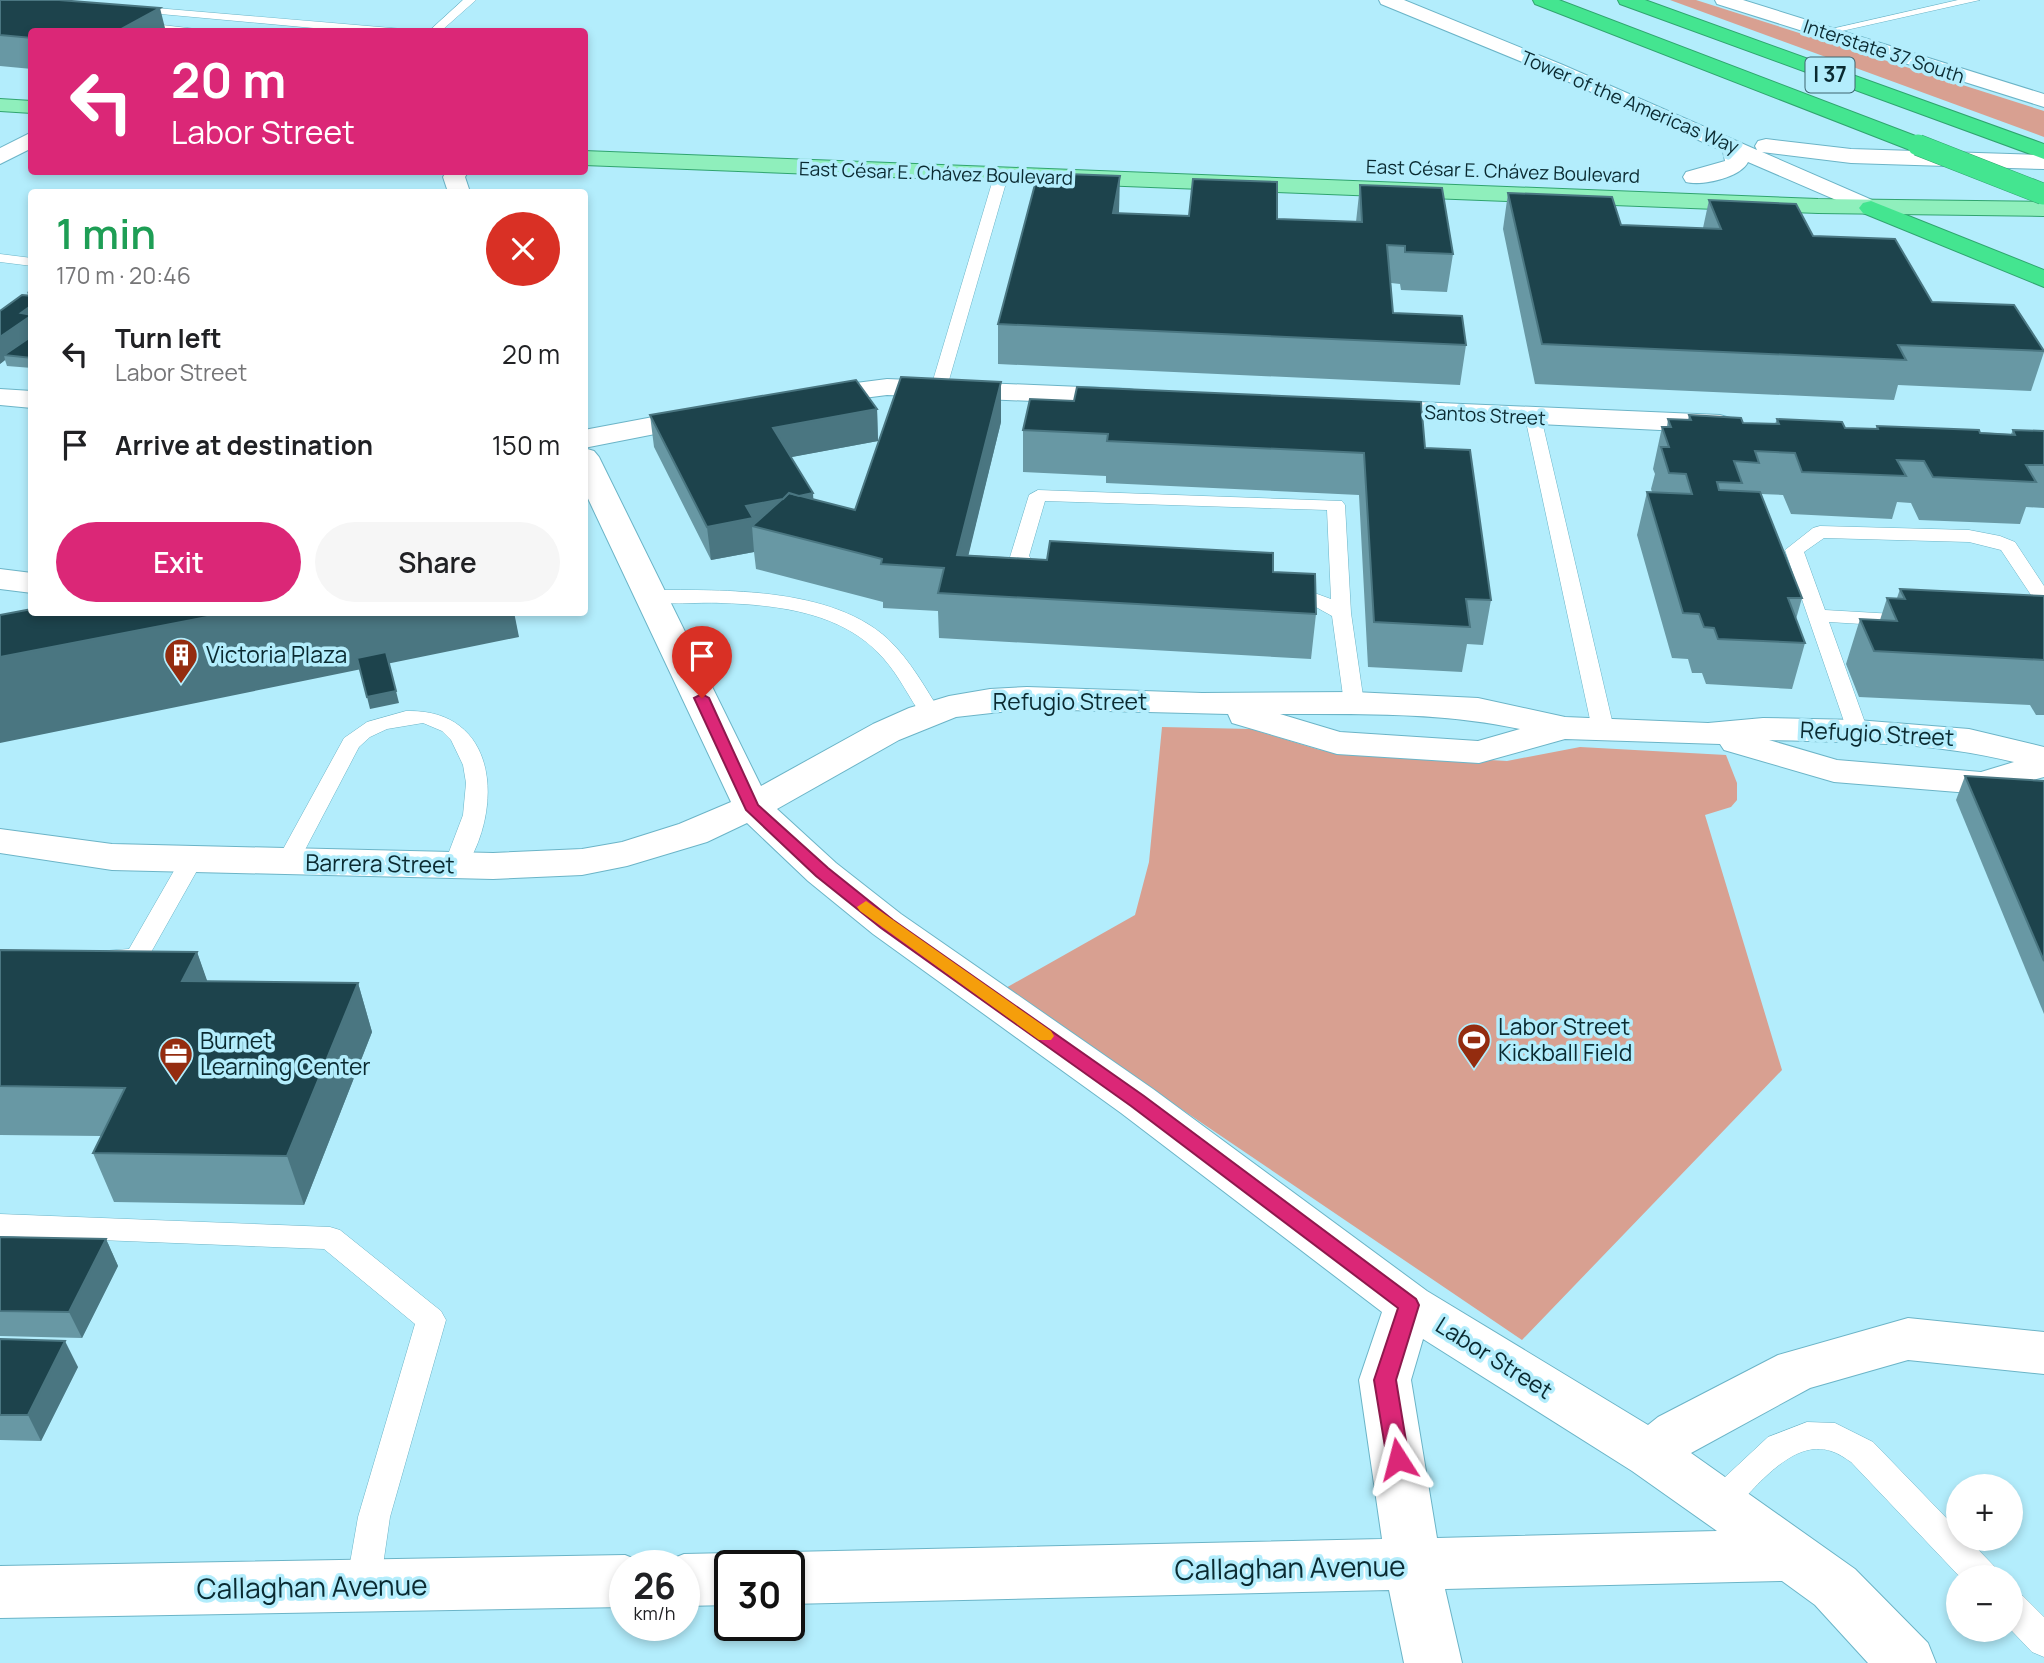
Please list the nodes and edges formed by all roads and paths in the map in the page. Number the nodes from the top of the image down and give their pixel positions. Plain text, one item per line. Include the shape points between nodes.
1 (176, 0) edge
2 (470, 0) edge
3 (1388, 0) edge
4 (1627, 0) edge
5 (1724, 0) edge
6 (1974, 0) edge
7 (1534, 2) edge
8 (114, 7) edge
9 (153, 11) junction
10 (122, 24) edge
11 (159, 28) edge
12 (355, 28) edge
13 (438, 28) edge
14 (1824, 32) junction
15 (2044, 101) edge
16 (0, 105) edge
17 (28, 107) edge
18 (0, 119) edge
19 (28, 121) edge
20 (1686, 126) junction
21 (588, 138) edge
22 (28, 140) edge
23 (1731, 146) junction
24 (2040, 154) edge
25 (0, 157) edge
26 (588, 158) edge
27 (1393, 167) dead end
28 (1586, 174) dead end
29 (1001, 176) junction
30 (1667, 176) dead end
31 (1694, 177) junction
32 (1813, 181) junction
33 (1867, 181) dead end
34 (1949, 183) dead end
35 (2044, 185) edge
36 (2044, 194) edge
37 (1594, 198) junction
38 (1871, 208) junction
39 (2044, 209) edge
40 (0, 258) edge
41 (28, 261) edge
42 (2044, 279) edge
43 (939, 387) junction
44 (0, 397) edge
45 (1161, 398) edge
46 (28, 400) edge
47 (785, 401) edge
48 (1341, 408) edge
49 (731, 411) edge
50 (1533, 417) junction
51 (1740, 425) edge
52 (588, 438) edge
53 (588, 465) edge
54 (1062, 578) edge
55 (0, 579) edge
56 (28, 582) edge
57 (1264, 588) edge
58 (652, 596) junction
59 (2044, 600) edge
60 (1341, 613) junction
61 (1816, 615) junction
62 (1926, 621) edge
63 (1354, 703) junction
64 (1202, 704) junction
65 (930, 713) junction
66 (1564, 728) junction
67 (1603, 729) junction
68 (1857, 731) junction
69 (1708, 734) junction
70 (2044, 758) edge
71 (2044, 765) edge
72 (752, 807) junction
73 (0, 841) edge
74 (191, 860) junction
75 (288, 862) junction
76 (456, 865) junction
77 (95, 957) edge
78 (0, 1224) edge
79 (1409, 1305) junction
80 (2044, 1353) edge
81 (1651, 1455) junction
82 (1720, 1502) junction
83 (1792, 1555) junction
84 (1970, 1565) edge
85 (1412, 1566) junction
86 (805, 1578) edge
87 (609, 1581) edge
88 (363, 1586) junction
89 (0, 1592) edge
90 (2023, 1619) edge
91 (2044, 1641) edge
92 (1433, 1663) edge
93 (1907, 1663) edge

1 - 9 lane
2 - 13 lane
3 - 20 street, Tower of the Americas Way
4 - 24 highway, I 37
5 - 14 street, Interstate 37 South
6 - 14 lane
7 - 36 highway, I 37, bridge
8 - 9 lane
9 - 12 lane
10 - 11 lane
14 - 15 street, Interstate 37 South
16 - 17 main road
18 - 19 main road
20 - 23 street, Tower of the Americas Way
20 - 24 street via 1821,154
21 - 27 main road, East César E. Chávez Boulevard
22 - 25 street
23 - 31 street via 1736,164
23 - 32 street, Tower of the Americas Way
26 - 29 main road, East César E. Chávez Boulevard
28 - 37 main road
29 - 37 main road, East César E. Chávez Boulevard
29 - 43 lane
30 - 31 main road, East César E. Chávez Boulevard
31 - 32 main road, East César E. Chávez Boulevard
32 - 33 street, East César E. Chávez Boulevard
32 - 38 street, Tower of the Americas Way
34 - 35 street
37 - 38 main road, East César E. Chávez Boulevard
38 - 39 main road, East César E. Chávez Boulevard
38 - 42 highway
40 - 41 lane
43 - 45 street
43 - 47 street via 859,389
44 - 46 street
48 - 50 street, Santos Street
49 - 52 street
50 - 51 street, Santos Street
50 - 67 lane
53 - 58 street, Labor Street
54 - 60 lane via 1036,577 1019,557 1038,495 1336,505
55 - 56 street
57 - 60 lane via 1290,589
58 - 65 lane via 796,605 851,622 885,649
58 - 72 street, Labor Street
59 - 61 lane via 2008,546 1993,540 1820,532 1794,550
60 - 63 lane
61 - 62 lane
61 - 68 lane
63 - 64 street, Refugio Street
63 - 66 street, Refugio Street via 1478,709
64 - 65 street, Refugio Street via 989,699
64 - 66 street, Refugio Street via 1337,743 1479,752
65 - 72 street, Refugio Street
66 - 67 street, Refugio Street
67 - 69 street, Refugio Street
68 - 69 street, Refugio Street via 1763,729
68 - 70 street, Refugio Street via 1969,740
69 - 71 street, Refugio Street via 1834,771 1982,783
72 - 76 street, Barrera Street via 693,833 626,854 554,864
72 - 79 street, Labor Street via 887,924 1137,1101
73 - 74 street, Barrera Street via 75,854
74 - 75 street, Barrera Street
74 - 77 lane via 136,957
75 - 76 street, Barrera Street
75 - 76 lane via 355,739 395,719 422,717 444,721 458,733 477,782 471,826
78 - 88 lane via 330,1238 430,1320 374,1517
79 - 81 street, Labor Street
79 - 85 street via 1385,1380
80 - 81 street via 1908,1339 1796,1370 1677,1433
81 - 82 street, Labor Street
82 - 83 street, Labor Street
82 - 84 lane via 1779,1447 1807,1436 1835,1437 1862,1452
83 - 85 street, Callaghan Avenue
83 - 93 street, Labor Street via 1835,1587
85 - 86 street, Callaghan Avenue
85 - 92 street
87 - 88 street, Callaghan Avenue
88 - 89 street, Callaghan Avenue
90 - 91 lane

